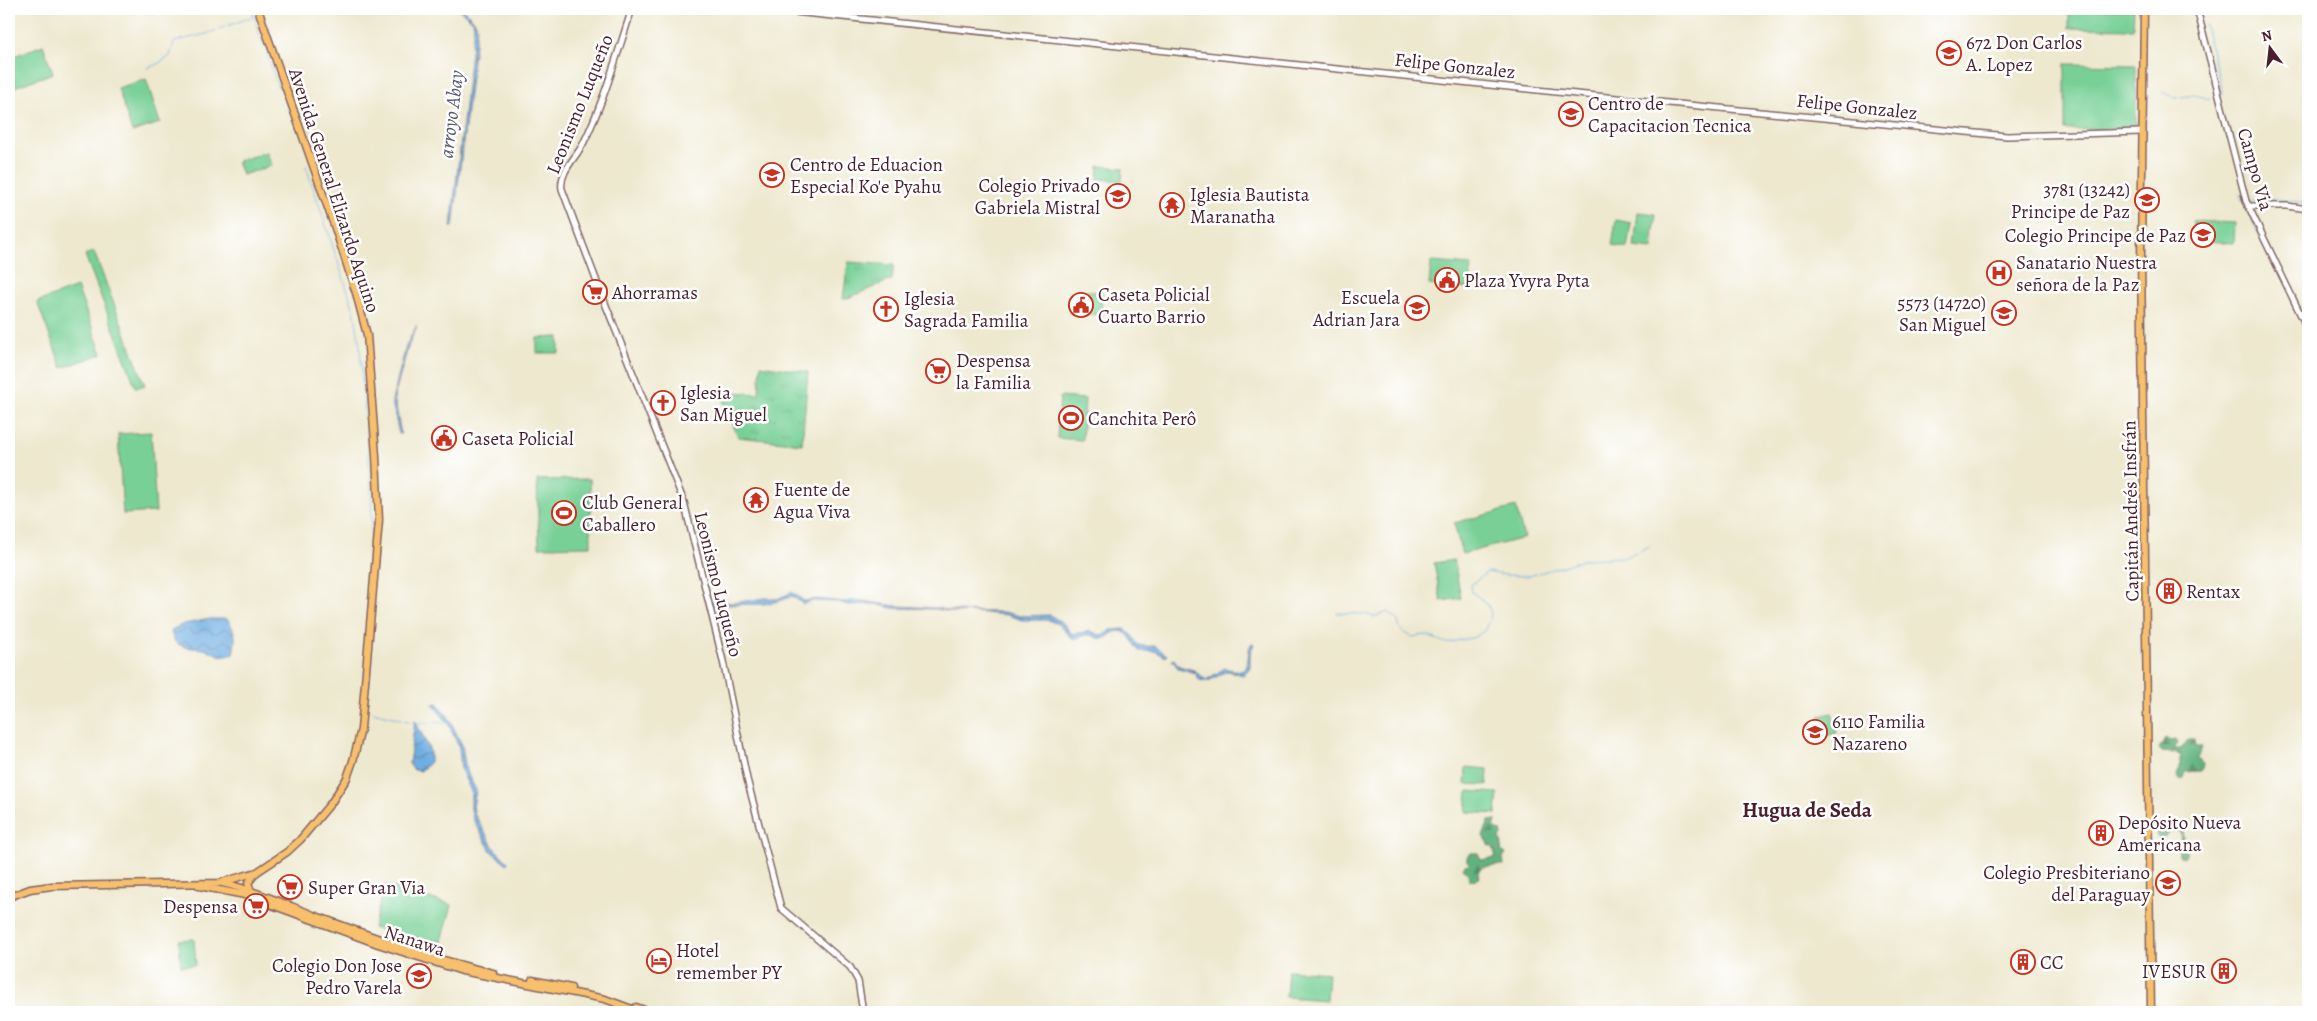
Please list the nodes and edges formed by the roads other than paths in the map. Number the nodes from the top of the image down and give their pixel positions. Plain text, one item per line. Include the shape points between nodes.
1 (258, 9) edge
2 (632, 9) edge
3 (766, 9) edge
4 (2144, 9) edge
5 (2197, 9) edge
6 (2141, 132) junction
7 (2248, 206) junction
8 (2308, 209) edge
9 (2308, 330) edge
10 (257, 872) junction
11 (219, 882) junction
12 (185, 883) junction
13 (252, 894) junction
14 (9, 897) edge
15 (379, 942) junction
16 (640, 1012) edge
17 (650, 1012) edge
18 (862, 1012) edge
19 (2151, 1012) edge

1 - 10 main road, Avenida General Elizardo Aquino via 336,231 367,335 379,520 361,729 353,761 347,778 314,825 287,852
2 - 18 street, Leonismo Luqueño via 585,140 562,178 562,188 684,502 747,779 781,908 850,967 858,981
3 - 6 street, Felipe Gonzalez via 2007,136
4 - 6 main road, Capitán Andrés Insfrán
5 - 7 street, Campo Via
6 - 19 main road, Capitán Andrés Insfrán
7 - 8 street
7 - 9 street, Campo Via
10 - 11 main road, Avenida General Elizardo Aquino
10 - 13 main road via 248,883
11 - 12 main road, Avenida General Elizardo Aquino
11 - 13 main road, Nanawa
12 - 13 main road, Nanawa
12 - 14 main road, Avenida General Elizardo Aquino via 52,886 30,889
13 - 15 main road, Nanawa
15 - 16 main road, Nanawa via 462,971 605,998
15 - 17 main road, Nanawa via 462,966 605,995

